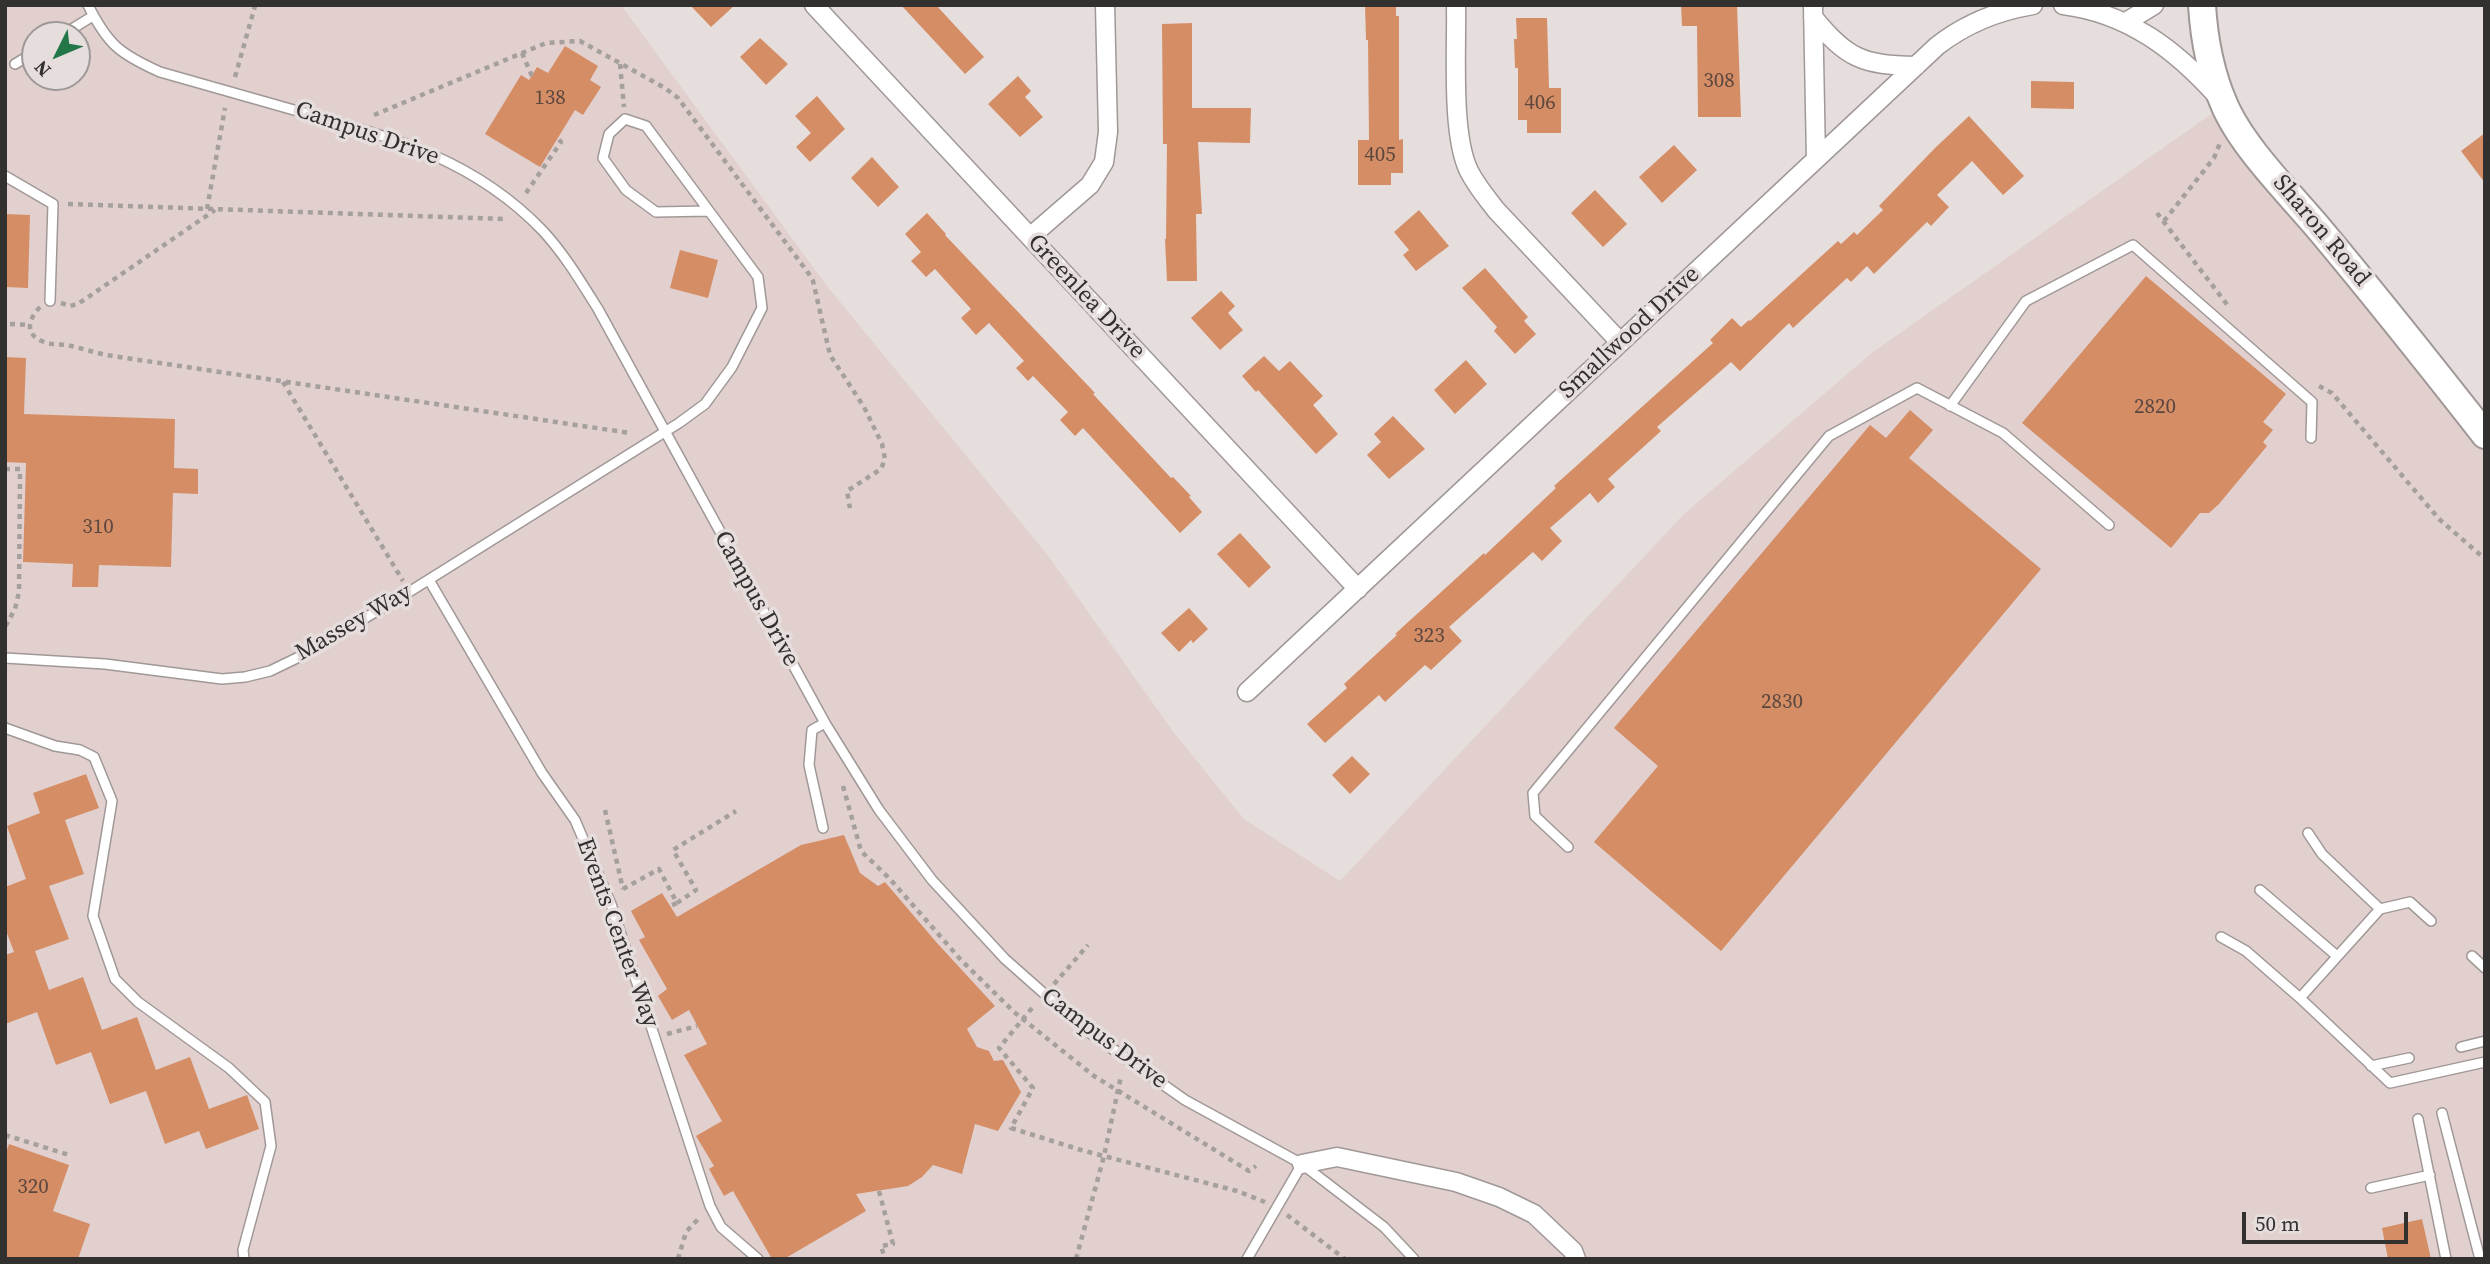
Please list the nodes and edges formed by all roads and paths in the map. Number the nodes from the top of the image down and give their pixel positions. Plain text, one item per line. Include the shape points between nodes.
1 (88, 5) edge
2 (257, 5) edge
3 (814, 5) edge
4 (1105, 5) edge
5 (1456, 5) edge
6 (2033, 5) edge
7 (2063, 5) edge
8 (2154, 5) edge
9 (2202, 5) edge
10 (1813, 11) edge
11 (93, 16) junction
12 (85, 21) edge
13 (2126, 22) junction
14 (522, 53) dead end
15 (21, 60) edge
16 (620, 63) dead end
17 (15, 64) dead end
18 (1916, 66) junction
19 (532, 76) dead end
20 (235, 77) dead end
21 (2224, 105) junction
22 (225, 108) dead end
23 (625, 119) junction
24 (558, 138) dead end
25 (2214, 158) dead end
26 (1816, 159) junction
27 (5, 176) edge
28 (526, 193) dead end
29 (52, 204) junction
30 (207, 209) junction
31 (215, 210) junction
32 (708, 211) junction
33 (504, 219) dead end
34 (2164, 221) dead end
35 (1030, 237) junction
36 (50, 302) junction
37 (10, 324) dead end
38 (28, 325) junction
39 (1620, 342) junction
40 (283, 382) junction
41 (1950, 405) junction
42 (663, 432) junction
43 (630, 433) dead end
44 (2485, 435) edge
45 (2311, 438) dead end
46 (5, 469) edge
47 (2109, 525) dead end
48 (429, 580) junction
49 (403, 582) dead end
50 (1358, 589) junction
51 (5, 627) edge
52 (5, 658) edge
53 (1247, 692) dead end
54 (825, 723) junction
55 (5, 729) edge
56 (843, 786) dead end
57 (605, 810) dead end
58 (736, 811) dead end
59 (823, 828) dead end
60 (2308, 833) dead end
61 (1568, 847) dead end
62 (623, 889) junction
63 (2260, 890) dead end
64 (624, 896) dead end
65 (677, 903) junction
66 (670, 906) dead end
67 (2380, 909) junction
68 (2431, 921) dead end
69 (2221, 937) dead end
70 (1088, 945) dead end
71 (2337, 956) junction
72 (2472, 956) dead end
73 (2485, 968) edge
74 (1054, 984) dead end
75 (2300, 998) junction
76 (1032, 1008) dead end
77 (1023, 1020) junction
78 (697, 1026) dead end
79 (656, 1037) junction
80 (2485, 1041) edge
81 (2461, 1046) dead end
82 (2409, 1058) dead end
83 (2485, 1062) edge
84 (2371, 1066) junction
85 (1121, 1076) dead end
86 (1118, 1092) junction
87 (2442, 1113) dead end
88 (2418, 1119) dead end
89 (5, 1135) edge
90 (69, 1155) dead end
91 (1104, 1156) junction
92 (1301, 1164) junction
93 (1256, 1166) dead end
94 (2430, 1175) junction
95 (2371, 1188) dead end
96 (878, 1191) dead end
97 (710, 1206) junction
98 (1275, 1207) junction
99 (244, 1259) edge
100 (678, 1259) edge
101 (758, 1259) edge
102 (885, 1259) edge
103 (1076, 1259) edge
104 (1247, 1259) edge
105 (1345, 1259) edge
106 (1414, 1259) edge
107 (1576, 1259) edge
108 (2446, 1259) edge
109 (2480, 1259) edge

1 - 11 lane, Campus Drive
2 - 20 path
3 - 35 street, Greenlea Drive
4 - 35 street via 1108,132 1104,162 1090,185
5 - 39 street via 1458,116 1468,169 1496,210
6 - 18 street, Smallwood Drive via 1974,22
7 - 13 street
8 - 13 street
9 - 21 street, Sharon Road via 2214,76
10 - 18 street via 1830,38 1858,58 1889,66
10 - 26 street
11 - 12 lane
11 - 42 lane, Campus Drive via 116,48 160,72 381,134 428,151 473,175 524,214 567,261 598,309
13 - 21 street via 2172,52
14 - 19 path
15 - 17 lane
16 - 23 path
18 - 26 street, Smallwood Drive
21 - 44 street, Sharon Road via 2255,152
22 - 30 path
23 - 32 lane, Massey Way via 646,127
23 - 32 lane via 608,134 603,158 626,190 656,212
24 - 28 path via 561,142
25 - 34 path
26 - 39 street, Smallwood Drive
27 - 29 lane
29 - 30 path
29 - 36 lane
30 - 31 path
31 - 33 path
31 - 36 path via 78,304
32 - 42 lane, Massey Way via 758,276 762,308 732,367 705,404
35 - 50 street, Greenlea Drive
36 - 38 path
37 - 38 path
38 - 40 path via 32,335 44,343
39 - 50 street, Smallwood Drive
40 - 43 path
40 - 49 path
41 - 45 lane via 2026,300 2133,245 2312,402
41 - 47 lane via 2003,433
41 - 61 lane via 1917,388 1829,436 1533,793 1535,816
42 - 48 lane, Massey Way
42 - 54 lane, Campus Drive
46 - 51 path via 20,469 20,483 19,592 16,609
48 - 52 lane, Massey Way via 301,656 245,677 222,679 105,664
48 - 79 lane, Events Center Way via 542,773 575,820 611,904
50 - 53 street, Smallwood Drive
54 - 59 lane via 812,730 809,765
54 - 92 lane, Campus Drive via 880,810 932,880 1015,968 1118,1055 1185,1100
55 - 99 lane via 94,757 112,801 93,916 115,979 265,1102 271,1146
56 - 77 path via 861,851
57 - 62 path
58 - 65 path via 673,850 696,890
60 - 67 lane via 2322,854
62 - 64 path
62 - 65 path via 659,869
63 - 71 lane
65 - 66 path
67 - 68 lane via 2410,902
67 - 71 lane
69 - 75 lane via 2246,951
70 - 74 path
71 - 75 lane
72 - 73 lane
75 - 84 lane
76 - 77 path
77 - 86 path
77 - 91 path via 999,1048 1033,1088 1011,1128
78 - 79 path
79 - 97 lane, Events Center Way
80 - 81 lane
82 - 84 lane
83 - 84 lane via 2390,1083
85 - 86 path
86 - 91 path
86 - 93 path via 1249,1171
87 - 109 lane
88 - 94 lane
89 - 90 path
91 - 98 path via 1237,1191
91 - 103 path
92 - 98 lane
92 - 106 lane, Campus Drive via 1384,1227
92 - 107 street via 1337,1157 1456,1182 1534,1214
94 - 95 lane
94 - 108 lane
96 - 102 path via 893,1244 881,1246
97 - 100 path via 686,1233
97 - 101 lane, Events Center Way via 721,1227
98 - 104 lane
98 - 105 path

